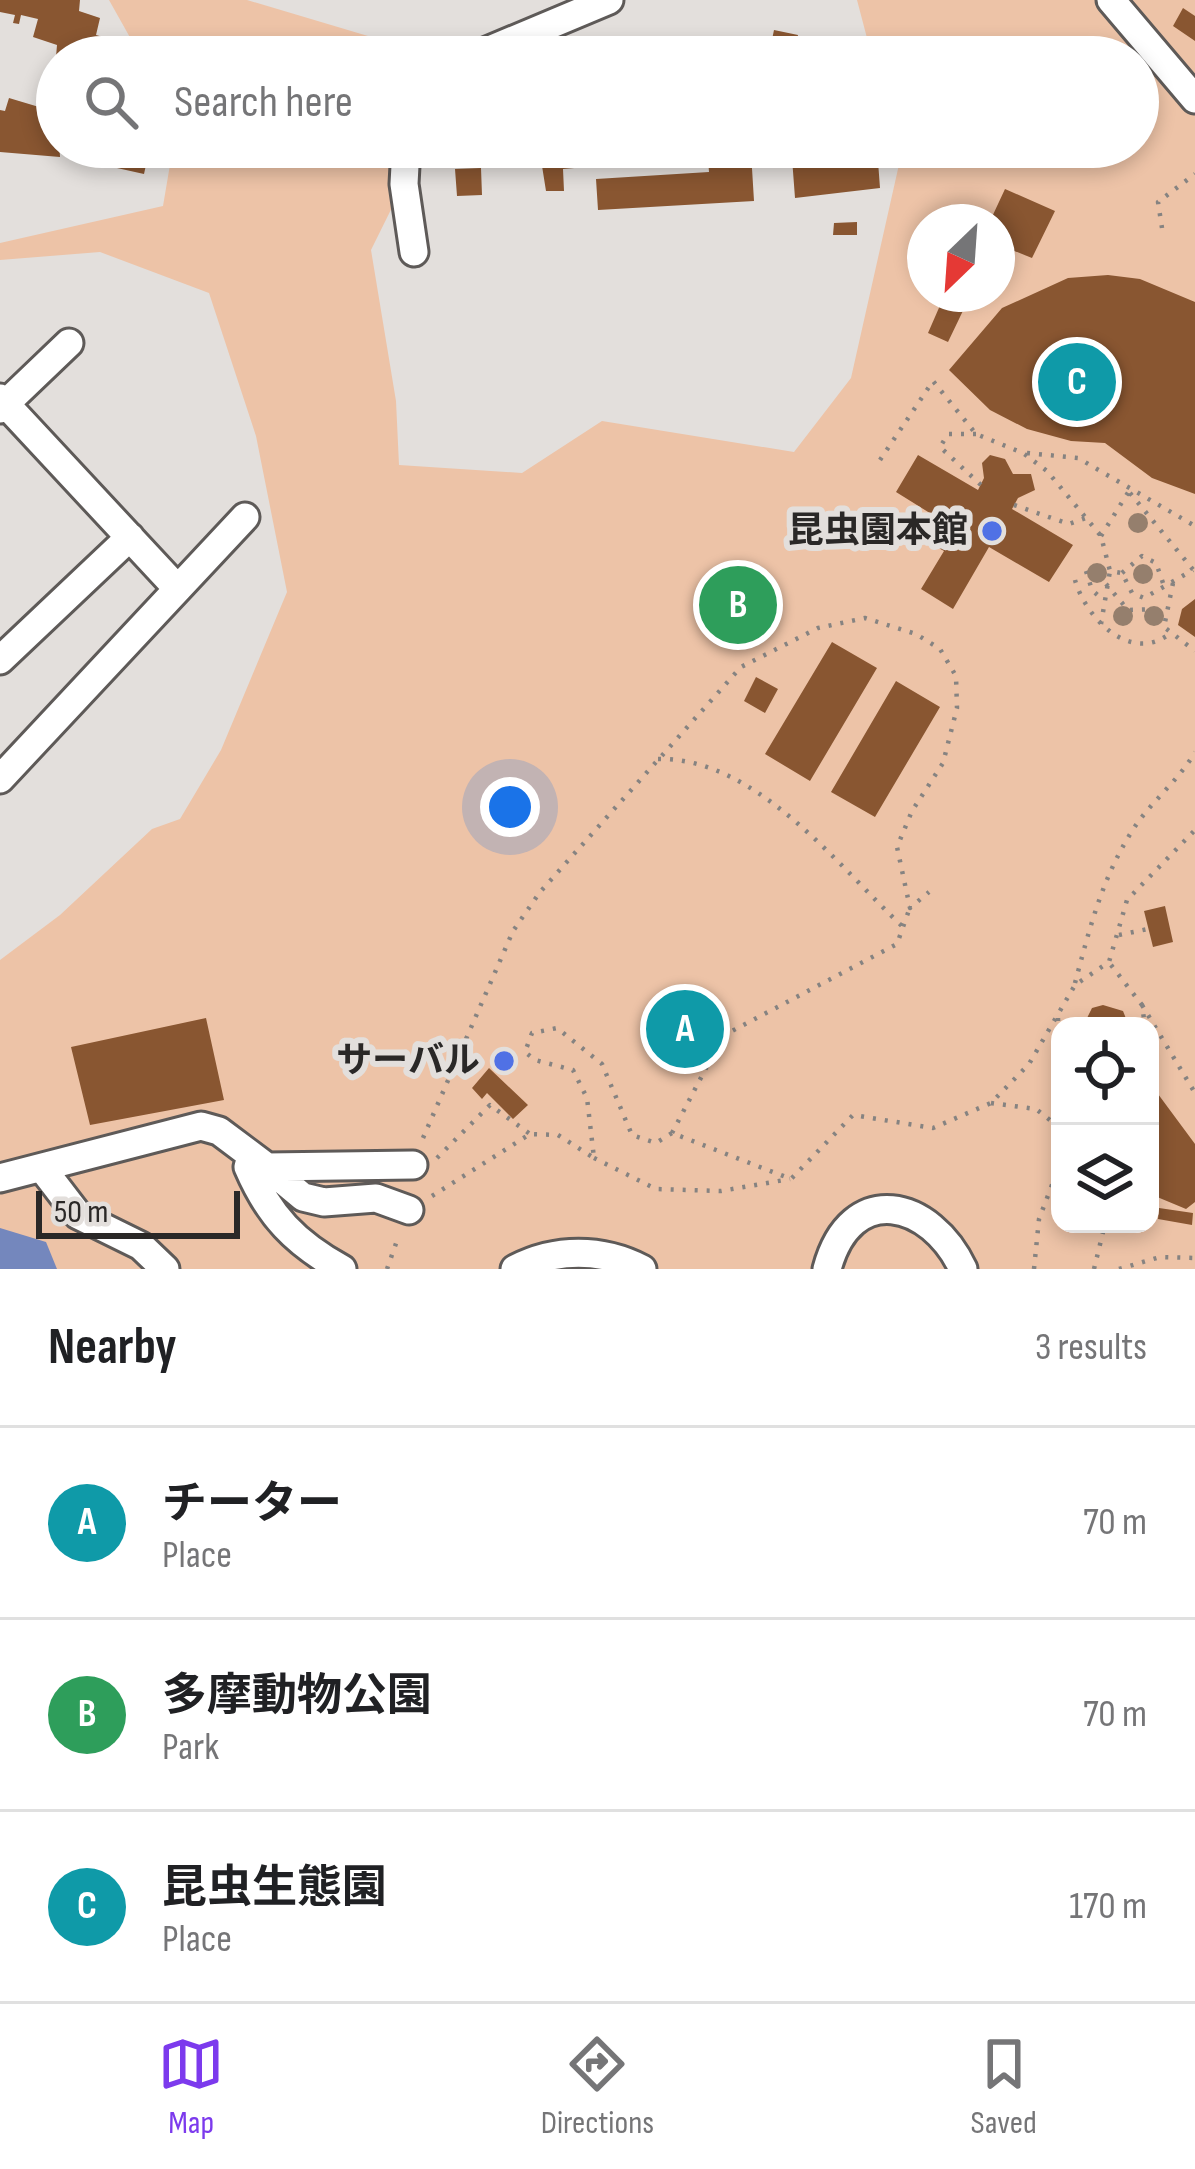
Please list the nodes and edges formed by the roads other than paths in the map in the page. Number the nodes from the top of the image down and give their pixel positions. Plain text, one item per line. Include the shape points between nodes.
1 (609, 0) edge
2 (1111, 0) edge
3 (523, 36) edge
4 (1142, 36) edge
5 (1159, 57) edge
6 (1195, 99) edge
7 (405, 168) edge
8 (414, 252) dead end
9 (69, 343) dead end
10 (2, 403) edge
11 (245, 517) dead end
12 (130, 537) junction
13 (175, 586) junction
14 (0, 660) edge
15 (0, 779) edge
16 (259, 1162) junction
17 (413, 1165) road end
18 (42, 1168) junction
19 (0, 1178) edge
20 (409, 1210) road end
21 (165, 1269) edge
22 (343, 1269) edge
23 (515, 1269) edge
24 (642, 1269) edge
25 (809, 1269) edge
26 (828, 1269) edge
27 (963, 1269) edge

1 - 3 street
2 - 4 street
5 - 6 street
7 - 8 street
9 - 10 street
10 - 12 street
11 - 13 street
12 - 13 street
12 - 14 street
13 - 15 street
16 - 17 street
16 - 18 street via 219,1130 201,1126
16 - 20 street via 304,1197 376,1198
16 - 22 street via 248,1167 275,1219
18 - 19 street
18 - 21 street via 78,1215 141,1246
23 - 24 street via 574,1252
25 - 26 street
26 - 27 street via 844,1228 877,1208 934,1229

